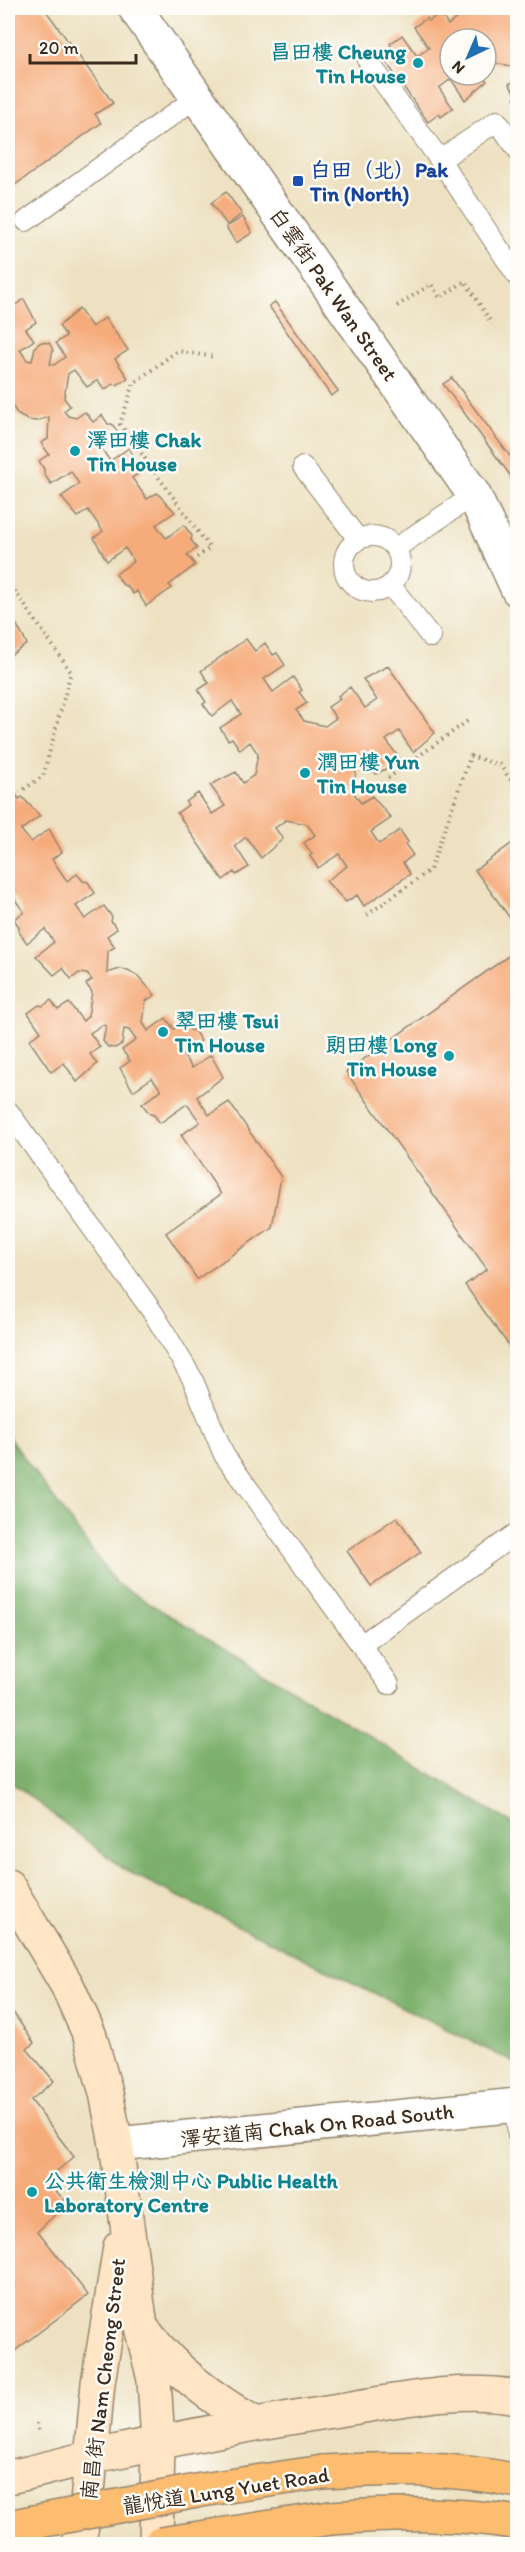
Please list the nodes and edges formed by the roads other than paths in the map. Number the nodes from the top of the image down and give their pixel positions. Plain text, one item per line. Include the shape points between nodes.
1 (135, 8) edge
2 (368, 61) dead end
3 (197, 97) junction
4 (518, 150) edge
5 (440, 160) junction
6 (26, 221) dead end
7 (515, 267) edge
8 (303, 466) dead end
9 (474, 495) junction
10 (358, 539) junction
11 (396, 548) junction
12 (391, 586) junction
13 (518, 590) edge
14 (431, 637) dead end
15 (8, 1111) edge
16 (518, 1532) edge
17 (361, 1646) junction
18 (389, 1684) dead end
19 (8, 1886) edge
20 (517, 2115) edge
21 (116, 2144) junction
22 (126, 2213) junction
23 (141, 2327) junction
24 (518, 2397) edge
25 (254, 2423) junction
26 (158, 2442) junction
27 (92, 2456) junction
28 (8, 2477) edge
29 (518, 2481) edge
30 (518, 2523) edge
31 (8, 2527) edge
32 (78, 2544) edge
33 (158, 2544) edge

1 - 3 street, 白雲街 Pak Wan Street
2 - 5 lane
3 - 6 lane
3 - 9 street, 白雲街 Pak Wan Street
4 - 5 lane via 497,121
5 - 7 lane
8 - 10 lane
9 - 11 lane
9 - 13 street, 白雲街 Pak Wan Street
10 - 11 lane via 375,536
10 - 12 lane via 345,554 349,581 365,592 383,591
11 - 12 lane via 400,572
12 - 14 lane
15 - 17 lane via 159,1322 192,1378 224,1455
16 - 17 lane
17 - 18 lane
19 - 21 main road, 南昌街 Nam Cheong Street via 67,1984 90,2036
20 - 21 street, 澤安道南 Chak On Road South
21 - 22 main road, 南昌街 Nam Cheong Street
22 - 23 main road, 南昌街 Nam Cheong Street
22 - 27 main road, 南昌街 Nam Cheong Street via 98,2383
23 - 25 main road via 180,2372
23 - 26 main road, 南昌街 Nam Cheong Street via 154,2379
24 - 25 main road via 489,2392 442,2393
25 - 26 main road
26 - 27 main road
26 - 33 main road, 南昌街 Nam Cheong Street
27 - 28 main road
27 - 32 main road, 南昌街 Nam Cheong Street
29 - 31 main road, 龍悅道 Lung Yuet Road, bridge via 435,2469 323,2472 242,2483
30 - 33 main road, 龍悅道 Lung Yuet Road, bridge via 385,2514 331,2518

